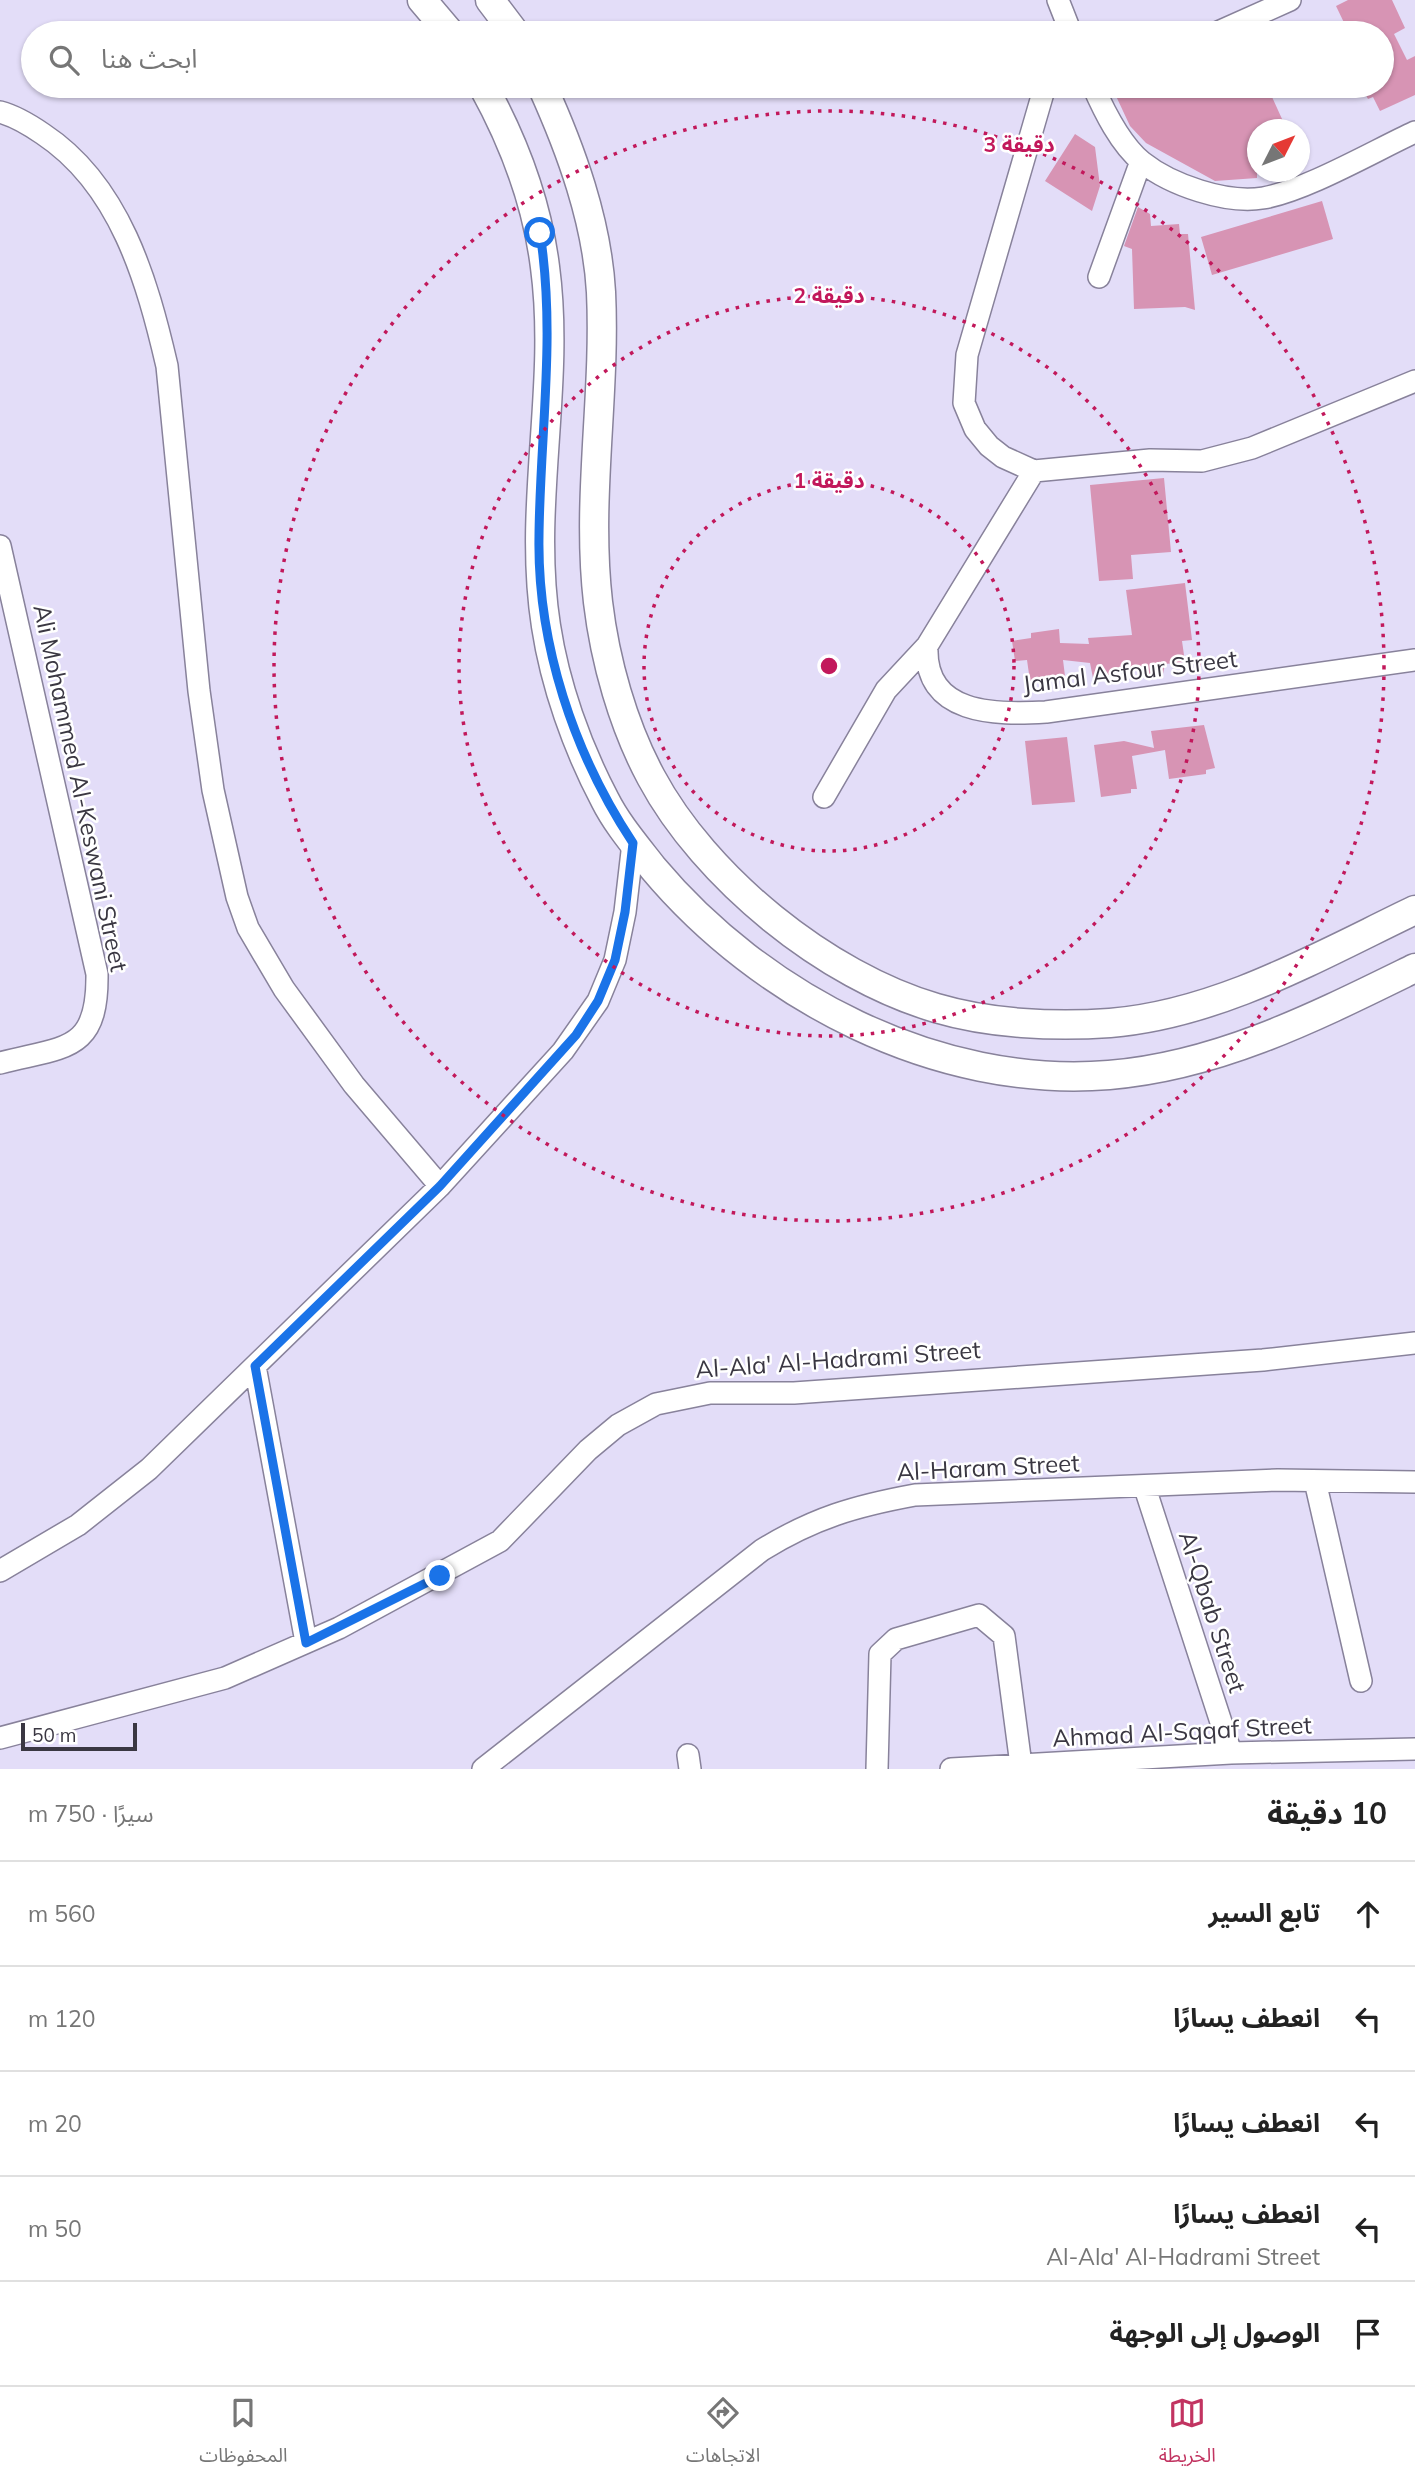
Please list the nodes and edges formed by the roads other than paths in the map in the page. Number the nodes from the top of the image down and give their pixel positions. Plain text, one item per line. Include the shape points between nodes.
1 (422, 0) edge
2 (490, 0) edge
3 (1058, 0) edge
4 (1290, 0) edge
5 (440, 21) edge
6 (506, 21) edge
7 (1067, 21) edge
8 (1243, 21) edge
9 (489, 98) edge
10 (546, 98) edge
11 (1041, 98) edge
12 (1099, 98) edge
13 (0, 112) edge
14 (1415, 132) edge
15 (1141, 161) junction
16 (1099, 277) dead end
17 (1415, 381) edge
18 (1034, 471) junction
19 (0, 545) edge
20 (927, 646) junction
21 (1415, 660) edge
22 (824, 797) dead end
23 (633, 843) junction
24 (1415, 910) edge
25 (1415, 968) edge
26 (0, 1062) edge
27 (440, 1186) junction
28 (1415, 1343) edge
29 (255, 1366) junction
30 (1315, 1481) junction
31 (1415, 1482) edge
32 (1145, 1488) junction
33 (0, 1571) edge
34 (306, 1643) junction
35 (1361, 1681) dead end
36 (0, 1738) edge
37 (1415, 1749) edge
38 (1231, 1753) junction
39 (1341, 1760) edge
40 (1021, 1765) junction
41 (1118, 1765) edge
42 (483, 1769) edge
43 (877, 1769) edge
44 (951, 1769) edge

1 - 5 main road
2 - 6 main road
3 - 7 street
4 - 8 street
9 - 23 main road via 532,201 545,270 548,373 538,539 545,622 552,658 591,769
10 - 24 main road via 584,199 597,260 601,350 594,546 598,605 611,674 650,776 673,814 739,889 827,958 893,992 936,1008 1033,1023 1109,1023 1215,999 1277,976
11 - 18 street via 970,341 963,384 967,412 981,438 1003,457
12 - 15 street via 1113,126
13 - 27 street via 29,125 80,163 118,220 156,317 168,380 213,790 248,928 284,989 354,1085
14 - 15 street via 1264,198 1219,197
15 - 16 street
17 - 18 street via 1228,456
18 - 20 street
19 - 26 street, Ali Mohammed Al-Keswani Street via 97,974 97,1006 89,1028 78,1039
20 - 21 street, Jamal Asfour Street via 930,676 940,692 965,707 999,713 1058,710
20 - 22 street via 887,690
23 - 25 main road via 674,892 763,971 856,1024 913,1048 992,1067 1070,1077 1174,1066 1261,1039
23 - 27 street via 621,936 593,1010 563,1051
27 - 29 street
28 - 34 street, Al-Ala' Al-Hadrami Street via 1263,1360 680,1397 618,1425 500,1541
29 - 33 street via 114,1498
29 - 34 street
30 - 31 street, Al-Haram Street
30 - 32 street, Al-Haram Street
30 - 35 street
32 - 38 street, Al-Qbab Street
32 - 42 street, Al-Haram Street via 915,1495 863,1504 802,1525 762,1550
34 - 36 street, Al-Ala' Al-Hadrami Street via 225,1678
37 - 39 street, Ahmad Al-Sqqaf Street
38 - 39 street, Ahmad Al-Sqqaf Street
38 - 41 street, Ahmad Al-Sqqaf Street
40 - 41 street, Ahmad Al-Sqqaf Street
40 - 43 street via 1004,1636 979,1615 896,1639 880,1654
40 - 44 street, Ahmad Al-Sqqaf Street

